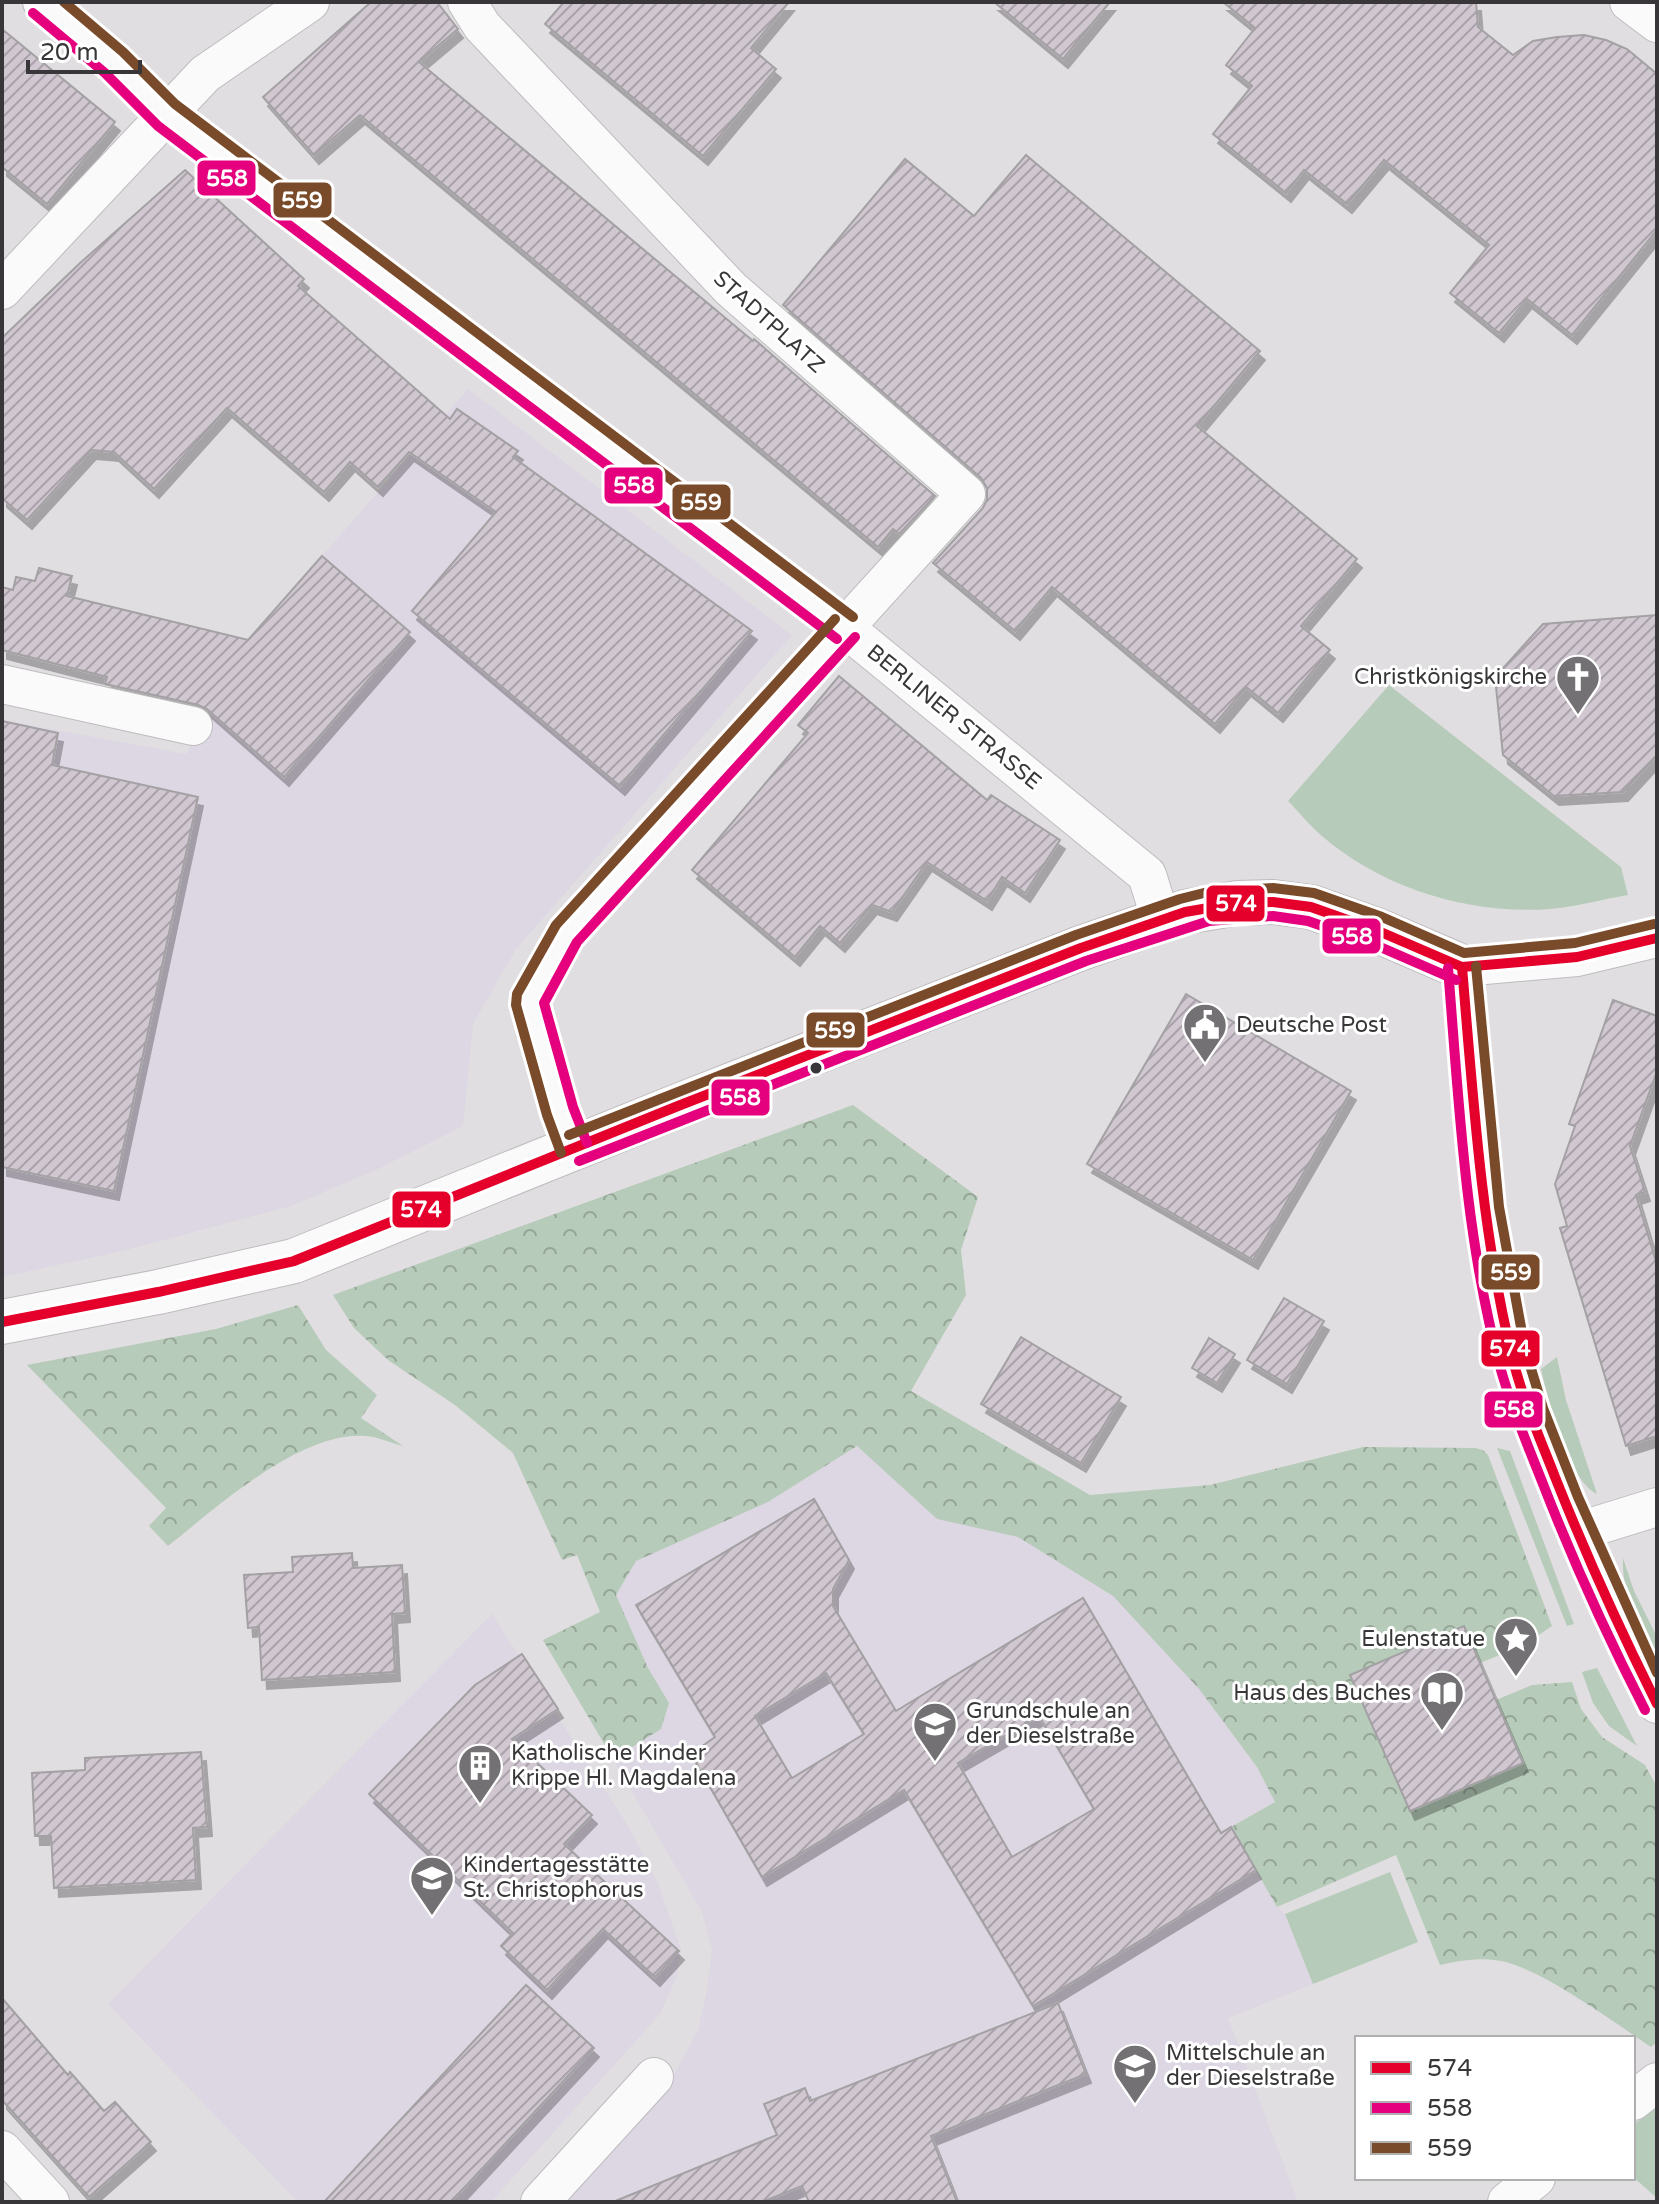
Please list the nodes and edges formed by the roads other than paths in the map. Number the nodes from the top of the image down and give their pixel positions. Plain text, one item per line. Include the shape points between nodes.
1 (42, 2) edge
2 (310, 2) edge
3 (467, 2) edge
4 (1629, 2) edge
5 (1657, 23) edge
6 (166, 115) junction
7 (2, 290) edge
8 (845, 628) junction
9 (2, 684) edge
10 (193, 726) dead end
11 (1161, 920) junction
12 (1657, 938) edge
13 (1462, 967) junction
14 (574, 1148) junction
15 (2, 1322) edge
16 (1657, 1507) edge
17 (1576, 1532) junction
18 (1657, 1704) edge
19 (654, 2077) dead end
20 (1657, 2082) edge
21 (1635, 2099) edge
22 (2, 2150) edge
23 (1534, 2180) edge
24 (50, 2202) edge
25 (540, 2202) edge
26 (1507, 2202) edge

1 - 6 street, BERLINER STRASSE
2 - 6 street via 205,74
3 - 8 street, STADTPLATZ via 482,26 731,289 966,494
4 - 5 street
6 - 7 street
6 - 8 street, BERLINER STRASSE
8 - 11 street, BERLINER STRASSE via 1147,875
8 - 14 street via 566,934 529,1001
9 - 10 street
11 - 13 street via 1238,903 1311,907
11 - 14 street
12 - 13 street via 1577,957
13 - 17 street via 1492,1261 1511,1353
14 - 15 street via 294,1261
16 - 17 street
17 - 18 street
19 - 25 street
20 - 21 street
22 - 24 street
23 - 26 street

